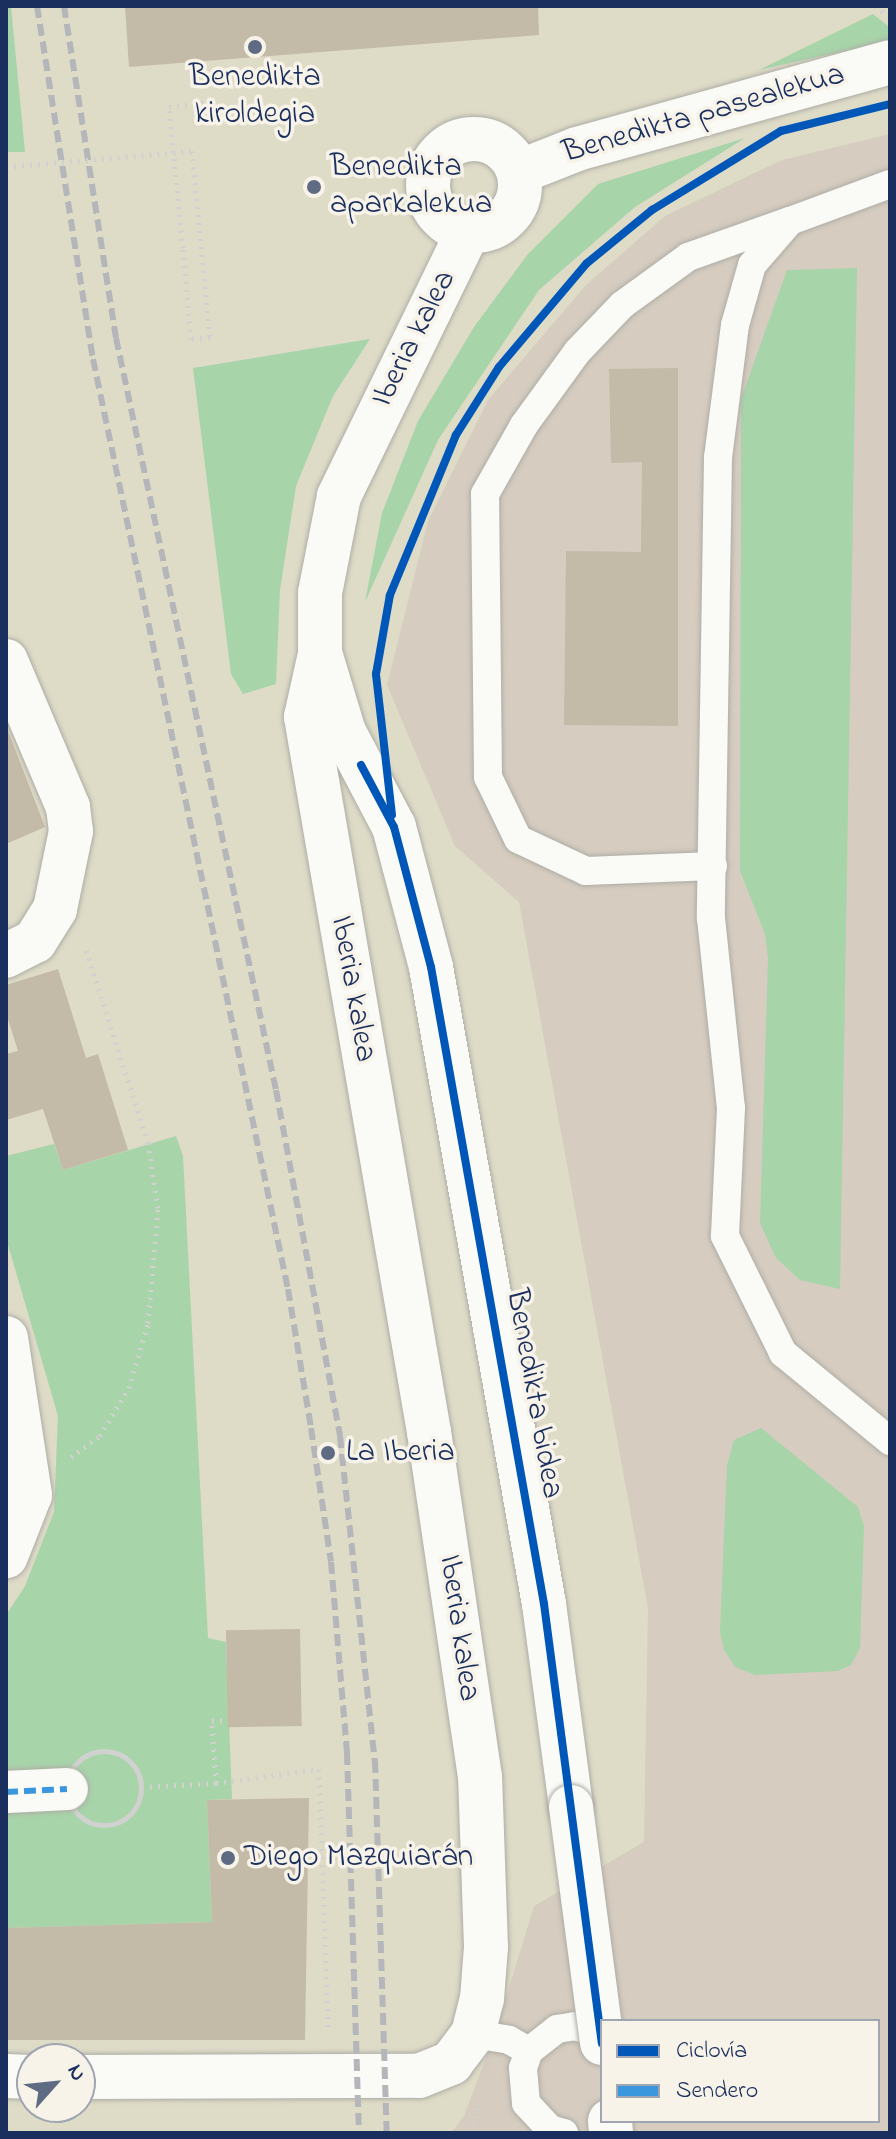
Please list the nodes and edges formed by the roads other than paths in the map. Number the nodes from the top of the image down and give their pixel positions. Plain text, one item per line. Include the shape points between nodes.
1 (890, 62) edge
2 (519, 172) junction
3 (890, 184) edge
4 (790, 221) junction
5 (468, 232) junction
6 (320, 654) junction
7 (6, 661) edge
8 (361, 765) junction
9 (321, 821) junction
10 (713, 866) junction
11 (6, 956) edge
12 (6, 1338) edge
13 (890, 1441) edge
14 (6, 1556) edge
15 (67, 1789) dead end
16 (6, 1792) edge
17 (600, 2028) edge
18 (600, 2033) edge
19 (473, 2034) junction
20 (529, 2051) junction
21 (96, 2077) edge
22 (607, 2123) edge
23 (564, 2133) edge
24 (589, 2133) edge

1 - 2 street, Benedikta pasealekua via 591,145
2 - 5 street via 521,188 509,216 497,226
2 - 5 street via 513,158 489,140 459,141 436,159 427,187 430,202 450,225
3 - 4 lane
4 - 10 lane via 752,265 735,325 718,457
4 - 10 lane via 688,257 622,305 577,352 524,425 485,494 488,777 518,839 586,871
5 - 6 street, Iberia kalea via 339,496 320,593
6 - 8 street, Benedikta bidea via 344,732
6 - 9 street, Iberia kalea via 306,717
7 - 11 street via 68,807 71,831 55,909 35,941
8 - 9 street, Iberia kalea via 341,767 327,792
8 - 17 street, Benedikta bidea, bridge via 394,827 431,967 531,1525
9 - 19 street, Iberia kalea via 397,1238 480,1777 486,1947
10 - 13 lane via 711,918 731,1108 725,1236 783,1353
12 - 14 street via 30,1495
15 - 16 street
18 - 20 lane via 575,2026 557,2029
19 - 20 lane via 509,2040
19 - 21 street, Iberia kalea via 451,2063 419,2076
20 - 23 lane via 521,2086 526,2103 550,2129
22 - 24 lane

